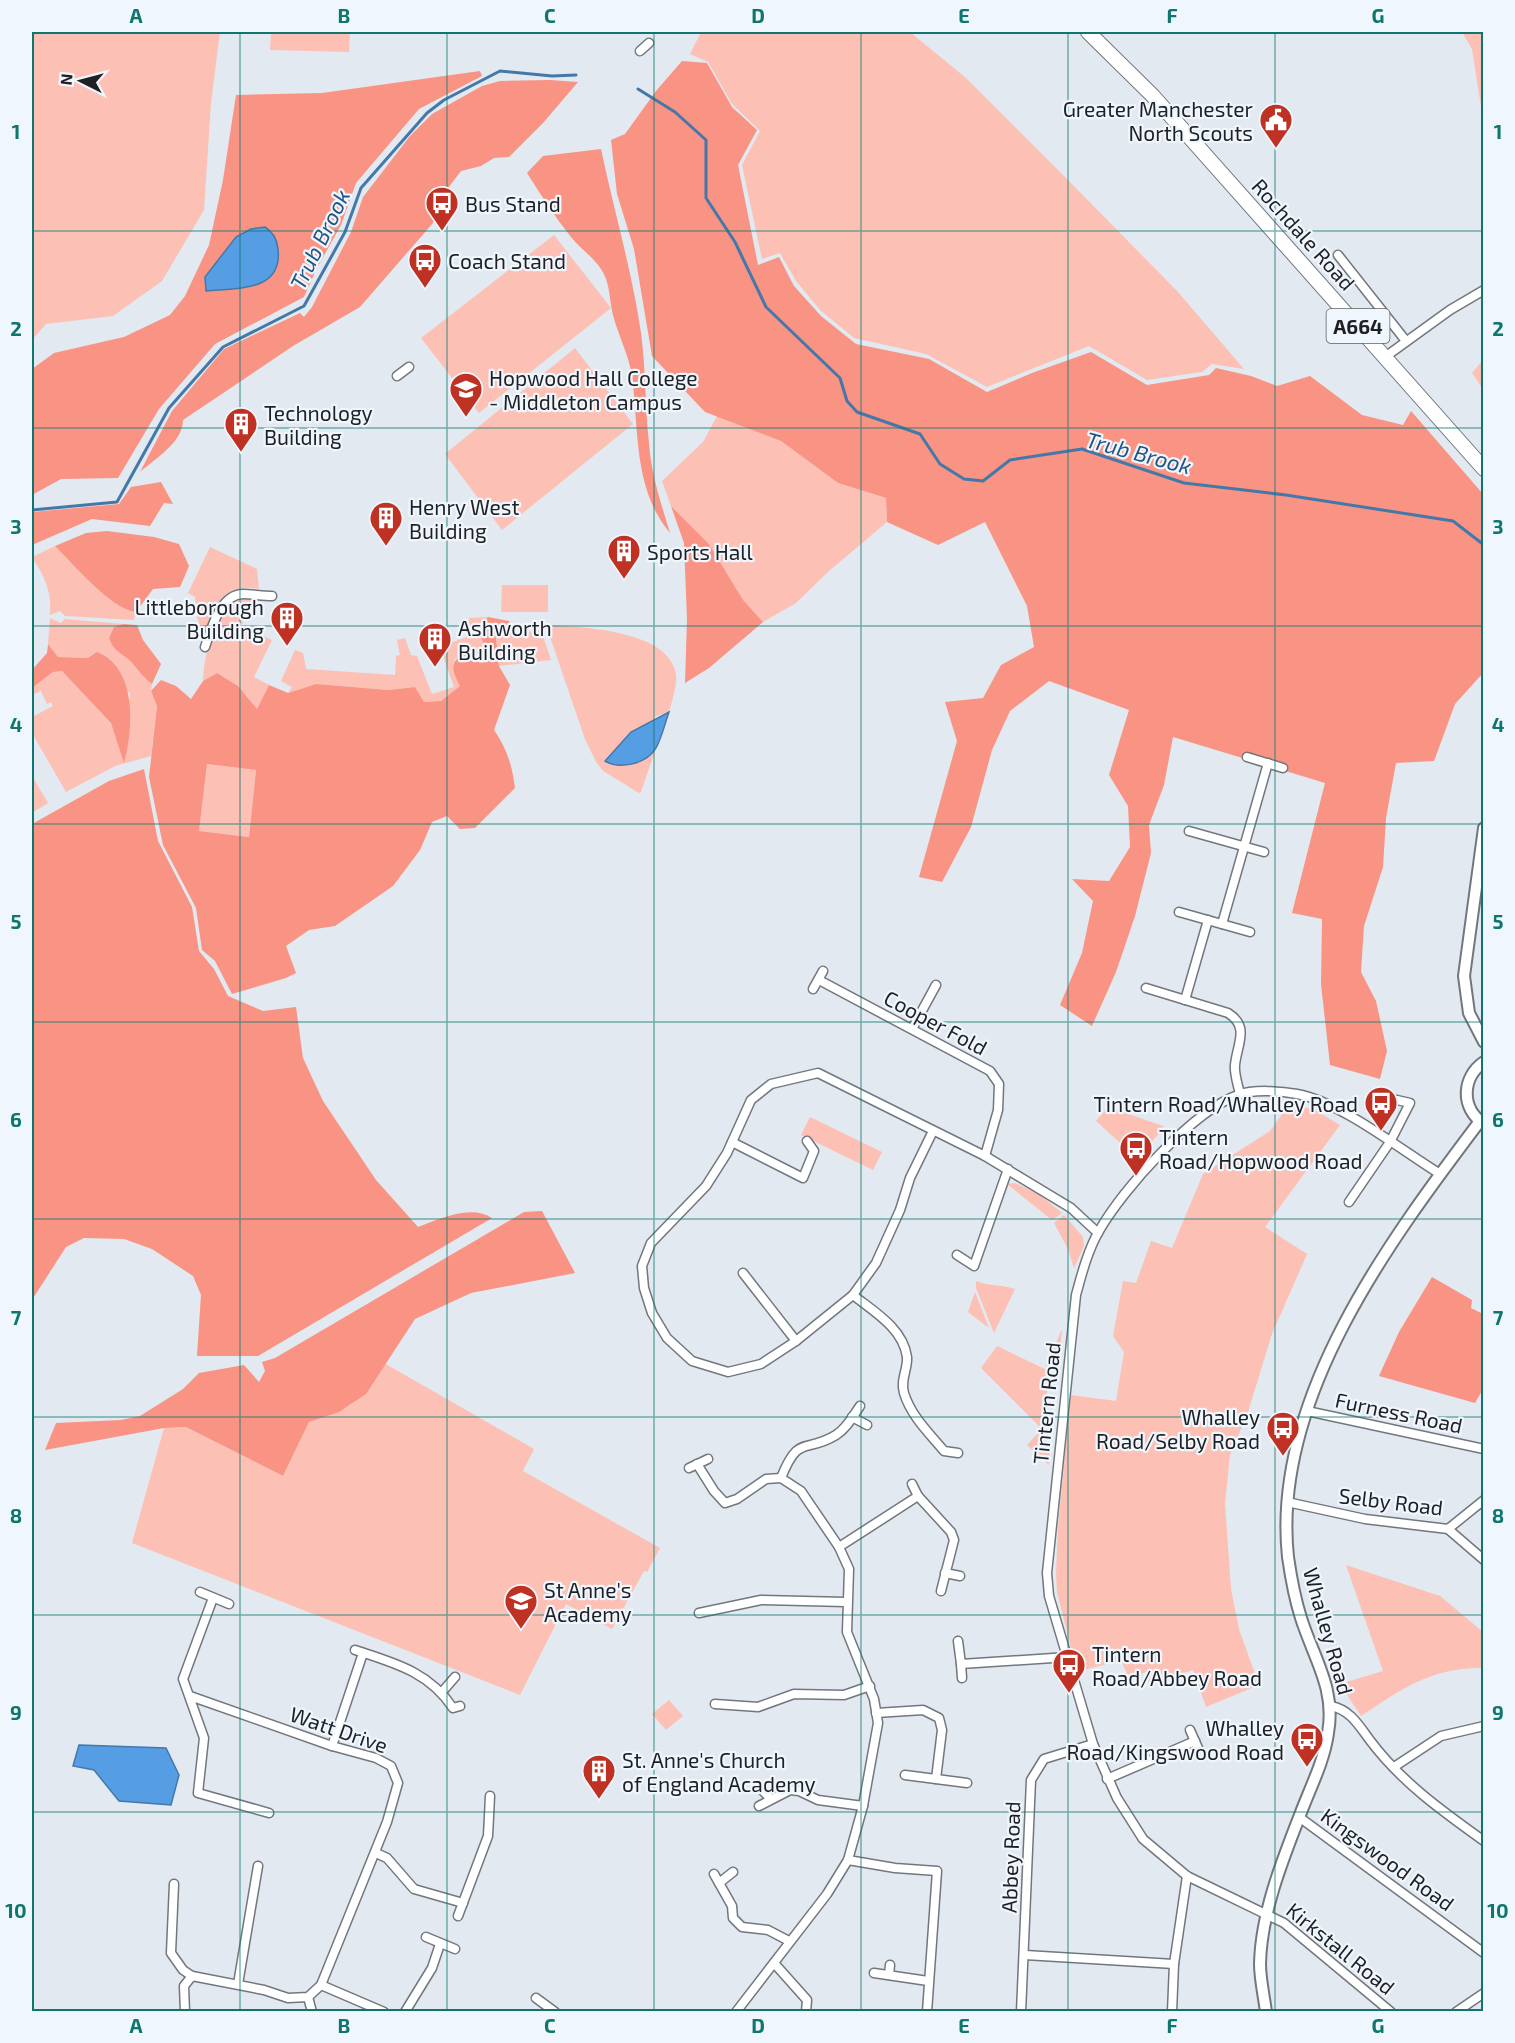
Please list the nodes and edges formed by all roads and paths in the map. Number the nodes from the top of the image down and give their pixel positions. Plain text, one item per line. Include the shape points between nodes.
1 (1088, 32) edge
2 (649, 43) dead end
3 (640, 51) dead end
4 (1338, 255) dead end
5 (1484, 290) edge
6 (1406, 341) junction
7 (1385, 357) junction
8 (409, 367) dead end
9 (397, 376) dead end
10 (1484, 469) edge
11 (272, 596) dead end
12 (205, 647) dead end
13 (1247, 757) dead end
14 (1268, 764) junction
15 (1283, 768) dead end
16 (1484, 828) edge
17 (1189, 831) dead end
18 (1245, 847) junction
19 (1264, 852) dead end
20 (1179, 912) dead end
21 (1208, 920) junction
22 (1222, 924) junction
23 (1250, 932) dead end
24 (936, 985) dead end
25 (1146, 988) dead end
26 (813, 989) dead end
27 (1185, 1000) junction
28 (912, 1029) junction
29 (1484, 1042) edge
30 (1484, 1062) edge
31 (1240, 1094) junction
32 (1397, 1100) dead end
33 (1482, 1122) edge
34 (933, 1131) junction
35 (807, 1141) dead end
36 (732, 1142) junction
37 (1390, 1142) junction
38 (985, 1156) junction
39 (1008, 1169) junction
40 (1440, 1174) junction
41 (1349, 1202) dead end
42 (1098, 1233) junction
43 (957, 1255) dead end
44 (742, 1273) dead end
45 (853, 1294) junction
46 (796, 1341) junction
47 (860, 1406) dead end
48 (1307, 1411) junction
49 (852, 1417) junction
50 (867, 1425) dead end
51 (1484, 1449) edge
52 (958, 1453) dead end
53 (708, 1459) dead end
54 (781, 1478) junction
55 (912, 1484) dead end
56 (918, 1496) junction
57 (1484, 1500) edge
58 (1287, 1502) junction
59 (1448, 1529) junction
60 (838, 1547) junction
61 (1484, 1560) edge
62 (945, 1573) junction
63 (960, 1576) dead end
64 (941, 1591) dead end
65 (200, 1592) dead end
66 (213, 1598) junction
67 (846, 1602) junction
68 (229, 1604) dead end
69 (699, 1613) dead end
70 (958, 1641) dead end
71 (1068, 1658) junction
72 (961, 1664) junction
73 (455, 1677) dead end
74 (963, 1678) dead end
75 (870, 1686) junction
76 (442, 1692) junction
77 (190, 1696) junction
78 (716, 1704) dead end
79 (460, 1706) dead end
80 (1331, 1706) junction
81 (876, 1713) junction
82 (1484, 1726) edge
83 (1190, 1730) dead end
84 (1093, 1744) junction
85 (333, 1746) junction
86 (1394, 1767) junction
87 (905, 1775) dead end
88 (936, 1779) junction
89 (1107, 1779) junction
90 (967, 1783) dead end
91 (759, 1787) dead end
92 (490, 1796) dead end
93 (770, 1798) junction
94 (759, 1806) dead end
95 (863, 1806) junction
96 (269, 1812) dead end
97 (1299, 1817) junction
98 (1484, 1841) edge
99 (376, 1853) junction
100 (848, 1860) junction
101 (258, 1866) dead end
102 (733, 1872) dead end
103 (714, 1874) dead end
104 (1187, 1876) junction
105 (719, 1883) junction
106 (174, 1884) dead end
107 (464, 1903) junction
108 (161, 1911) dead end
109 (172, 1912) junction
110 (1268, 1913) junction
111 (458, 1916) dead end
112 (426, 1937) dead end
113 (789, 1941) junction
114 (440, 1944) junction
115 (455, 1949) dead end
116 (1484, 1953) edge
117 (1025, 1955) junction
118 (774, 1963) junction
119 (1174, 1964) junction
120 (890, 1965) dead end
121 (874, 1973) dead end
122 (889, 1975) junction
123 (192, 1976) junction
124 (928, 1981) junction
125 (238, 1984) junction
126 (321, 1985) junction
127 (1484, 1993) edge
128 (308, 1997) junction
129 (536, 1998) dead end
130 (542, 2008) edge
131 (185, 2012) edge
132 (312, 2012) edge
133 (384, 2012) edge
134 (405, 2012) edge
135 (555, 2012) edge
136 (736, 2012) edge
137 (806, 2012) edge
138 (927, 2012) edge
139 (1021, 2012) edge
140 (1172, 2012) edge
141 (1266, 2012) edge
142 (1391, 2012) edge
143 (1456, 2012) edge

1 - 7 main road, Rochdale Road / A664 via 1153,96
2 - 3 street
4 - 6 street
5 - 6 street
6 - 7 street
7 - 10 main road, Rochdale Road / A664
8 - 9 street
11 - 12 street via 232,597 219,613
13 - 14 street
14 - 15 street
14 - 18 street
16 - 29 street via 1464,976 1469,1013
17 - 18 street
18 - 19 street
18 - 22 street
20 - 21 street
21 - 22 street
21 - 27 street
22 - 23 street
24 - 28 street
25 - 27 street
26 - 28 street, Cooper Fold via 821,975
27 - 31 street via 1228,1013 1240,1024 1241,1040 1234,1066
28 - 38 street, Cooper Fold via 990,1071 999,1084 998,1110
30 - 33 street via 1473,1071 1466,1092 1472,1113
31 - 37 street, Tintern Road via 1297,1094 1326,1103
31 - 42 street, Tintern Road via 1210,1109 1184,1131 1147,1169
32 - 37 street via 1410,1102
33 - 40 street, Whalley Road
34 - 36 street via 818,1073 771,1084 752,1100
34 - 38 street
34 - 45 street via 876,1263
35 - 36 street via 814,1151 802,1178
36 - 46 street via 706,1186 651,1243 642,1266 652,1313 689,1364 729,1372 761,1364
37 - 40 street, Tintern Road
37 - 41 street
38 - 39 street
39 - 42 street via 1071,1208
39 - 43 street via 974,1266
40 - 48 street, Whalley Road via 1368,1281 1332,1348
42 - 71 street, Tintern Road via 1076,1295 1047,1573 1049,1596
44 - 46 street
45 - 46 street
45 - 52 street via 902,1340 907,1358 903,1392 909,1406 944,1450
47 - 49 street
48 - 51 street, Furness Road
48 - 58 street, Whalley Road
49 - 50 street
49 - 54 street via 835,1436 799,1448 790,1456
53 - 54 street via 693,1466 725,1503 738,1499 766,1479
54 - 60 street via 801,1491
55 - 56 street
56 - 60 street
56 - 62 street via 954,1540
57 - 59 street, Selby Road
58 - 59 street, Selby Road via 1365,1519
58 - 80 street, Whalley Road via 1290,1574
59 - 61 street
60 - 67 street via 849,1569
62 - 63 street
62 - 64 street
65 - 66 street
66 - 68 street
66 - 77 street via 183,1679
67 - 69 street via 761,1600 721,1614
67 - 75 street via 847,1632
70 - 72 street
71 - 72 street
71 - 84 street, Tintern Road
72 - 74 street
73 - 76 street
75 - 78 street via 844,1695 794,1694 758,1707 731,1711
75 - 81 street
76 - 79 street via 453,1708
76 - 85 street via 427,1678 359,1651
77 - 85 street, Watt Drive
77 - 96 street via 204,1738 198,1793
80 - 86 street via 1342,1709 1359,1724
80 - 97 street, Whalley Road via 1324,1753
81 - 88 street via 923,1710 939,1718 942,1730
81 - 95 street via 878,1722
82 - 86 street via 1441,1736
83 - 89 street via 1197,1744
84 - 89 street, Tintern Road
84 - 117 street, Abbey Road via 1044,1759 1031,1780
85 - 99 street, Watt Drive via 391,1766 398,1783
86 - 98 street via 1427,1799
87 - 88 street
88 - 90 street
89 - 104 street, Tintern Road via 1143,1839
91 - 93 street
92 - 107 street via 488,1836
93 - 94 street
93 - 95 street via 790,1790 818,1800
95 - 100 street
97 - 110 street, Whalley Road
97 - 116 street, Kingswood Road
99 - 107 street via 387,1858 414,1889
99 - 126 street, Watt Drive
100 - 113 street via 827,1894
100 - 124 street via 936,1871
101 - 125 street
102 - 105 street
103 - 105 street
104 - 110 street, Tintern Road
104 - 119 street
105 - 113 street via 732,1906 733,1918 742,1927 768,1930
106 - 109 street
107 - 111 street
108 - 109 street
109 - 123 street via 171,1953
110 - 141 street, Whalley Road via 1260,1967
110 - 142 street, Kirkstall Road via 1292,1928
112 - 114 street
113 - 118 street
114 - 115 street
114 - 134 street via 432,1968
117 - 119 street
117 - 139 street, Abbey Road
118 - 136 street
118 - 137 street via 807,2000
119 - 140 street
120 - 122 street
121 - 122 street
122 - 124 street
123 - 125 street
123 - 131 street via 184,1986
124 - 138 street
125 - 128 street via 288,1998
126 - 128 street
126 - 133 street
127 - 143 street
128 - 132 street
129 - 130 street
130 - 135 street

